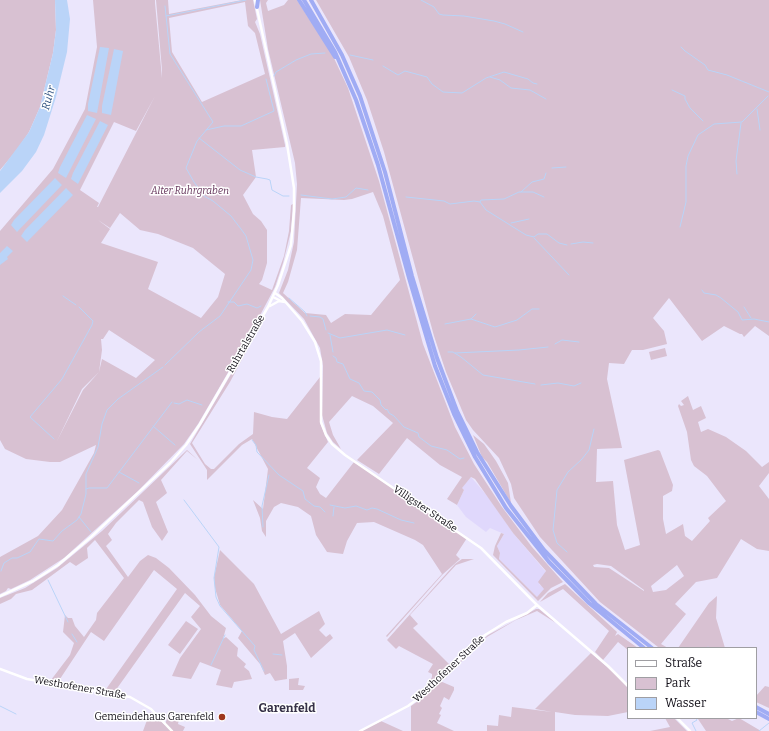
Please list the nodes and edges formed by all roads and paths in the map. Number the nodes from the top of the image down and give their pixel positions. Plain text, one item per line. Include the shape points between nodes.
1 (257, 0) edge
2 (299, 0) edge
3 (304, 0) edge
4 (311, 0) edge
5 (257, 7) joint
6 (345, 74) junction
7 (410, 275) junction
8 (274, 295) junction
9 (282, 301) junction
10 (285, 302) junction
11 (268, 308) junction
12 (0, 596) edge
13 (537, 605) junction
14 (643, 647) edge
15 (651, 647) edge
16 (0, 669) edge
17 (627, 685) edge
18 (757, 708) edge
19 (765, 714) edge
20 (678, 719) edge
21 (769, 719) edge
22 (172, 731) edge
23 (360, 731) edge
24 (690, 731) edge

1 - 5 highway
2 - 6 highway
3 - 6 highway via 326,35
4 - 7 highway via 342,55 362,103 385,172
5 - 8 main road, Ruhrtalstraße via 294,188 291,245
6 - 7 highway via 378,165
7 - 14 highway via 429,347 445,394 490,483 524,532 568,583
7 - 15 highway via 457,411 493,479 534,537 568,575 596,604
8 - 9 main road
8 - 10 main road, Villigster Straße
8 - 11 main road, Ruhrtalstraße
9 - 10 main road
9 - 11 main road via 273,303
10 - 13 main road, Villigster Straße via 306,326 320,355 321,418 326,435 332,444 481,548
11 - 12 main road, Ruhrtalstraße via 193,435 170,463 68,557 33,581
13 - 17 main road, Villigster Straße
13 - 23 main road, Westhofener Straße via 486,635 408,706
16 - 22 main road, Westhofener Straße via 27,679 130,697 151,709
18 - 19 highway
19 - 21 highway
20 - 24 main road

